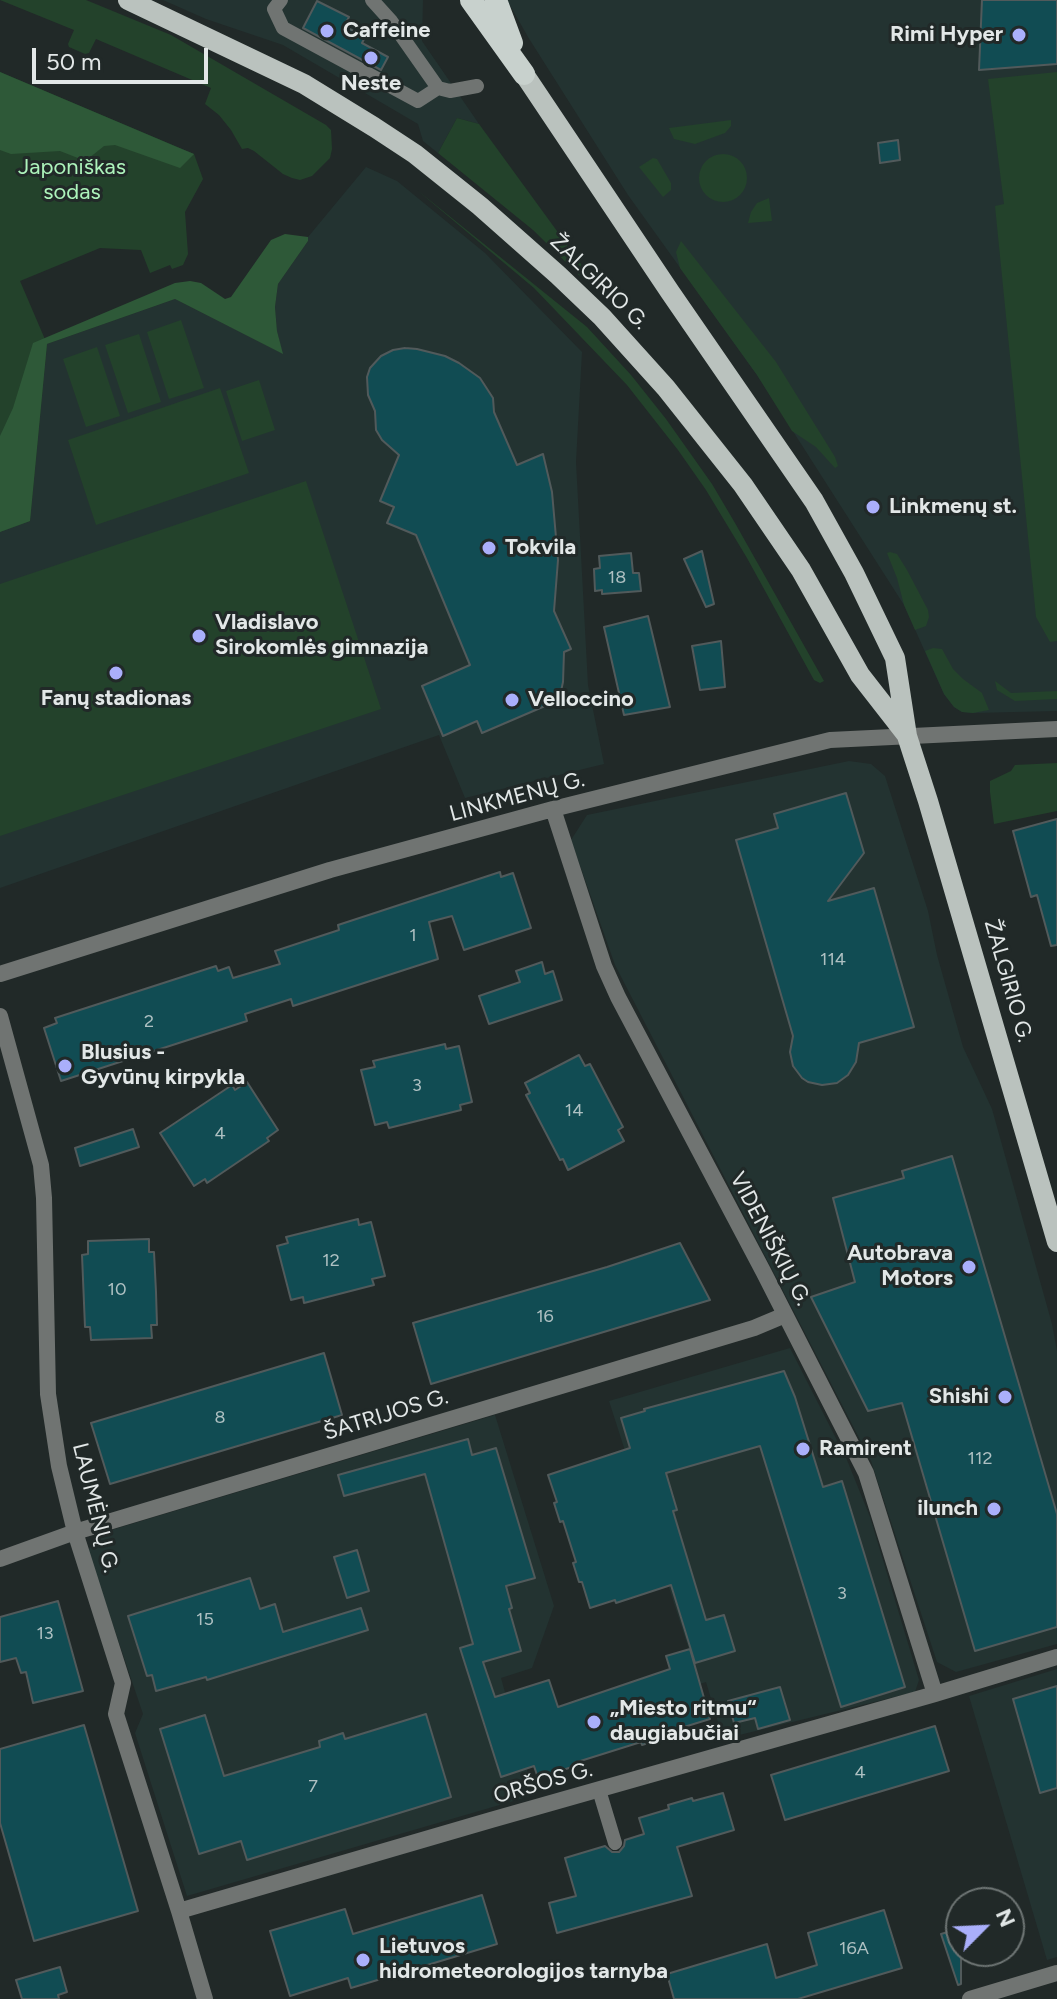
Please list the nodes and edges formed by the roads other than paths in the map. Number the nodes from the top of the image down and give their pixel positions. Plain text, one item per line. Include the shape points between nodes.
1 (128, 0) edge
2 (281, 0) edge
3 (372, 0) edge
4 (471, 0) edge
5 (496, 0) edge
6 (524, 74) junction
7 (477, 86) dead end
8 (438, 88) junction
9 (1057, 729) edge
10 (907, 736) junction
11 (553, 809) junction
12 (0, 974) edge
13 (0, 1016) edge
14 (1057, 1242) edge
15 (785, 1315) junction
16 (75, 1532) junction
17 (0, 1559) edge
18 (1057, 1657) edge
19 (935, 1694) junction
20 (599, 1790) junction
21 (615, 1843) dead end
22 (179, 1911) junction
23 (1057, 1973) edge
24 (205, 1999) edge
25 (970, 1999) edge

1 - 10 main road, ŽALGIRIO G. via 304,84 415,154 602,317 743,485 801,570 860,675
2 - 8 lane via 274,9 283,28 418,101
3 - 8 lane
4 - 6 highway, ŽALGIRIO G.
5 - 6 highway
6 - 10 main road, ŽALGIRIO G. via 814,501 895,658
7 - 8 lane
9 - 10 street, LINKMENŲ G.
10 - 11 street, LINKMENŲ G. via 830,740
10 - 14 main road, ŽALGIRIO G.
11 - 12 street, LINKMENŲ G. via 330,870
11 - 15 street, VIDENIŠKIŲ G. via 618,997
13 - 16 street, LAUMĖNŲ G. via 41,1165 48,1394
15 - 16 street, ŠATRIJOS G.
15 - 19 street, VIDENIŠKIŲ G. via 866,1473
16 - 17 street, ŠATRIJOS G.
16 - 22 street, LAUMĖNŲ G. via 123,1683 116,1714
18 - 19 street, ORŠOS G.
19 - 20 street, ORŠOS G.
20 - 21 lane
20 - 22 street, ORŠOS G.
22 - 24 street, LAUMĖNŲ G.
23 - 25 street

